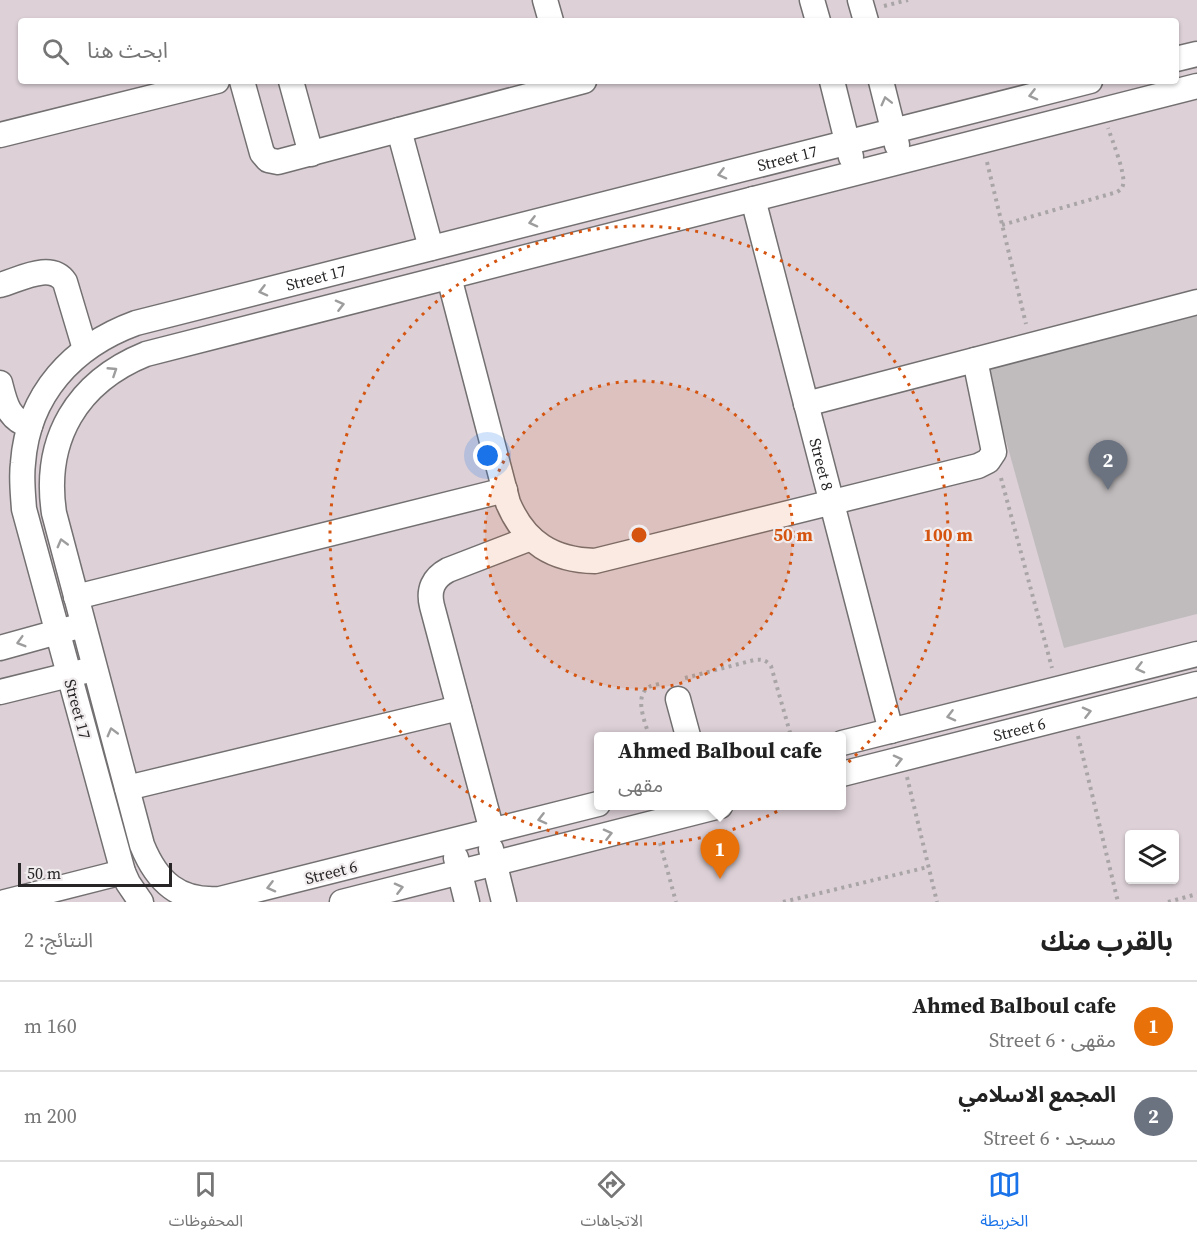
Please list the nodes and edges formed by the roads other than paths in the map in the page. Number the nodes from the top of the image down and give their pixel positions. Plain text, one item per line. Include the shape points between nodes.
1 (546, 0) edge
2 (860, 0) edge
3 (550, 18) edge
4 (865, 18) edge
5 (1197, 54) edge
6 (1179, 58) edge
7 (205, 84) edge
8 (243, 84) edge
9 (292, 84) edge
10 (566, 84) edge
11 (833, 84) edge
12 (882, 84) edge
13 (1078, 84) edge
14 (1197, 86) edge
15 (399, 130) junction
16 (893, 131) junction
17 (0, 135) edge
18 (848, 143) junction
19 (311, 154) junction
20 (901, 162) junction
21 (855, 173) junction
22 (753, 200) junction
23 (431, 248) junction
24 (449, 277) junction
25 (0, 285) edge
26 (1197, 302) edge
27 (85, 349) junction
28 (975, 360) junction
29 (0, 383) edge
30 (806, 404) junction
31 (30, 426) junction
32 (505, 489) junction
33 (832, 502) junction
34 (531, 538) junction
35 (75, 597) junction
36 (83, 625) junction
37 (58, 632) junction
38 (0, 648) edge
39 (1197, 654) edge
40 (95, 669) junction
41 (69, 675) junction
42 (1197, 684) edge
43 (676, 687) road end
44 (0, 692) edge
45 (993, 705) junction
46 (459, 708) junction
47 (891, 731) junction
48 (687, 732) edge
49 (1000, 734) junction
50 (846, 742) edge
51 (846, 773) edge
52 (127, 788) junction
53 (594, 805) edge
54 (704, 810) edge
55 (490, 832) junction
56 (452, 841) junction
57 (495, 863) junction
58 (123, 872) junction
59 (460, 872) junction
60 (497, 901) edge
61 (5, 902) edge
62 (141, 902) edge
63 (342, 902) edge
64 (467, 902) edge

1 - 3 street
2 - 4 street
5 - 6 street
7 - 17 street
8 - 19 street via 265,157 278,162
9 - 19 street
10 - 15 street
11 - 18 street
16 -> 12 street
13 -> 16 street, Street 17
14 - 20 street, Street 17
15 - 19 street
15 - 23 street
16 - 18 street, Street 17
16 - 20 street
18 - 21 street
18 -> 23 street, Street 17
20 - 21 street, Street 17
21 - 22 street, Street 17
22 - 24 street, Street 17
22 - 30 street, Street 8
23 -> 27 street, Street 17 via 136,323
24 - 32 street
35 -> 24 street, Street 17 via 51,497 53,463 69,416 102,378 146,354
25 - 27 street via 49,271 61,276
26 - 28 street
27 - 31 street, Street 17 via 57,376 36,408
28 - 30 street
28 - 33 street via 994,452 988,461
29 - 31 street via 10,414
30 - 33 street, Street 8
31 - 37 street, Street 17 via 22,464 24,509
32 - 34 street via 514,516
32 - 35 street
33 - 34 street via 595,561 567,559
33 - 47 street, Street 8
34 - 46 street via 440,574 431,588 432,606
35 - 36 street, Street 17
36 - 37 street
36 - 40 street, Street 17
37 -> 38 street
37 - 41 street, Street 17
39 -> 45 street, Street 6
40 - 41 street
52 -> 40 street, Street 17
41 - 44 street
41 - 58 street, Street 17
49 -> 42 street, Street 6
43 - 48 street
45 -> 47 street, Street 6
45 - 49 street
46 - 52 street
46 - 55 street
47 - 50 street, Street 6
51 -> 49 street, Street 6
56 -> 52 street, Street 6 via 209,900 186,895 167,884 152,866 142,845
53 -> 55 street, Street 6
57 -> 54 street, Street 6
55 - 56 street, Street 6
55 - 57 street
56 - 59 street
57 - 59 street, Street 6
57 - 60 street
58 - 61 street
58 - 62 street
63 -> 59 street, Street 6
59 - 64 street

